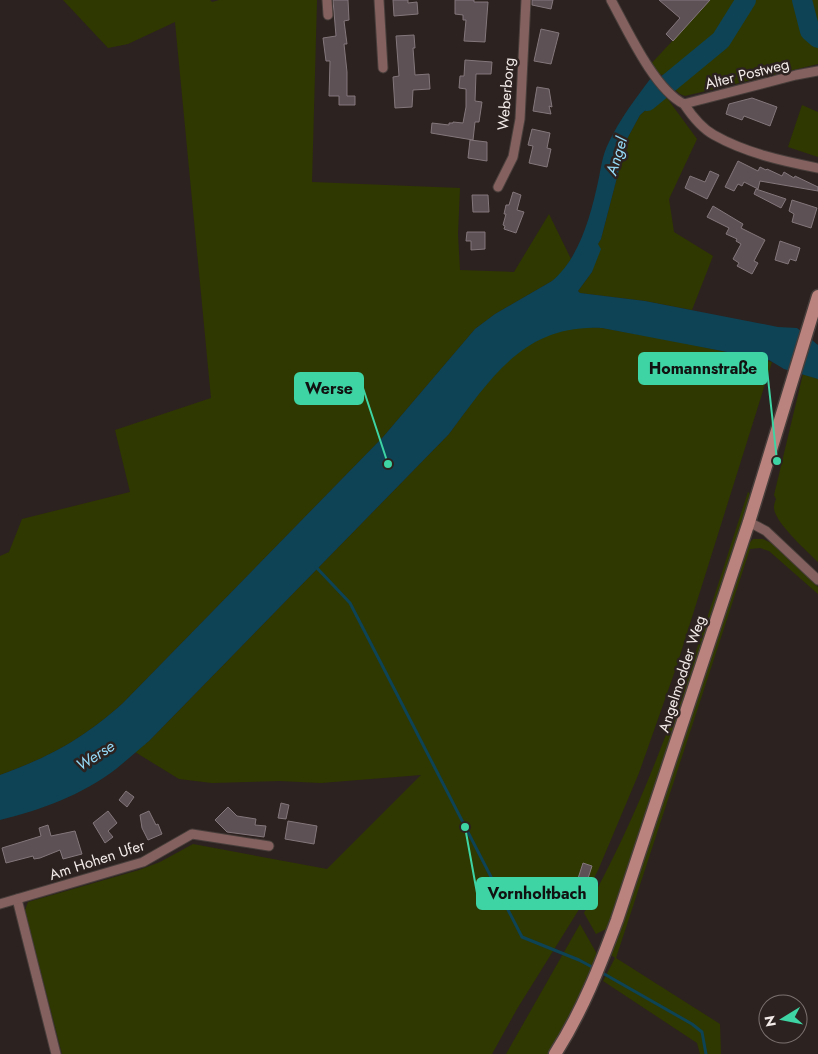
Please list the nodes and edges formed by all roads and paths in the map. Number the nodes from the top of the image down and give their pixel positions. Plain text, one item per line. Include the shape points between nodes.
1 (327, 0) edge
2 (379, 0) edge
3 (526, 0) edge
4 (610, 0) edge
5 (328, 15) dead end
6 (384, 68) dead end
7 (818, 71) edge
8 (684, 104) junction
9 (818, 168) edge
10 (498, 187) dead end
11 (818, 296) edge
12 (749, 522) junction
13 (818, 580) edge
14 (269, 846) dead end
15 (17, 900) junction
16 (0, 904) edge
17 (56, 1054) edge
18 (555, 1054) edge

1 - 5 street
2 - 6 street
3 - 10 street, Weberborg via 520,119 513,157
4 - 8 street via 652,73 675,100
7 - 8 street, Alter Postweg
8 - 9 street via 712,134 754,152
11 - 12 street, Angelmodder Weg
12 - 13 street via 766,531
12 - 18 street, Angelmodder Weg via 603,959
14 - 15 street, Am Hohen Ufer via 192,834 143,862
15 - 16 street, Am Hohen Ufer
15 - 17 street

